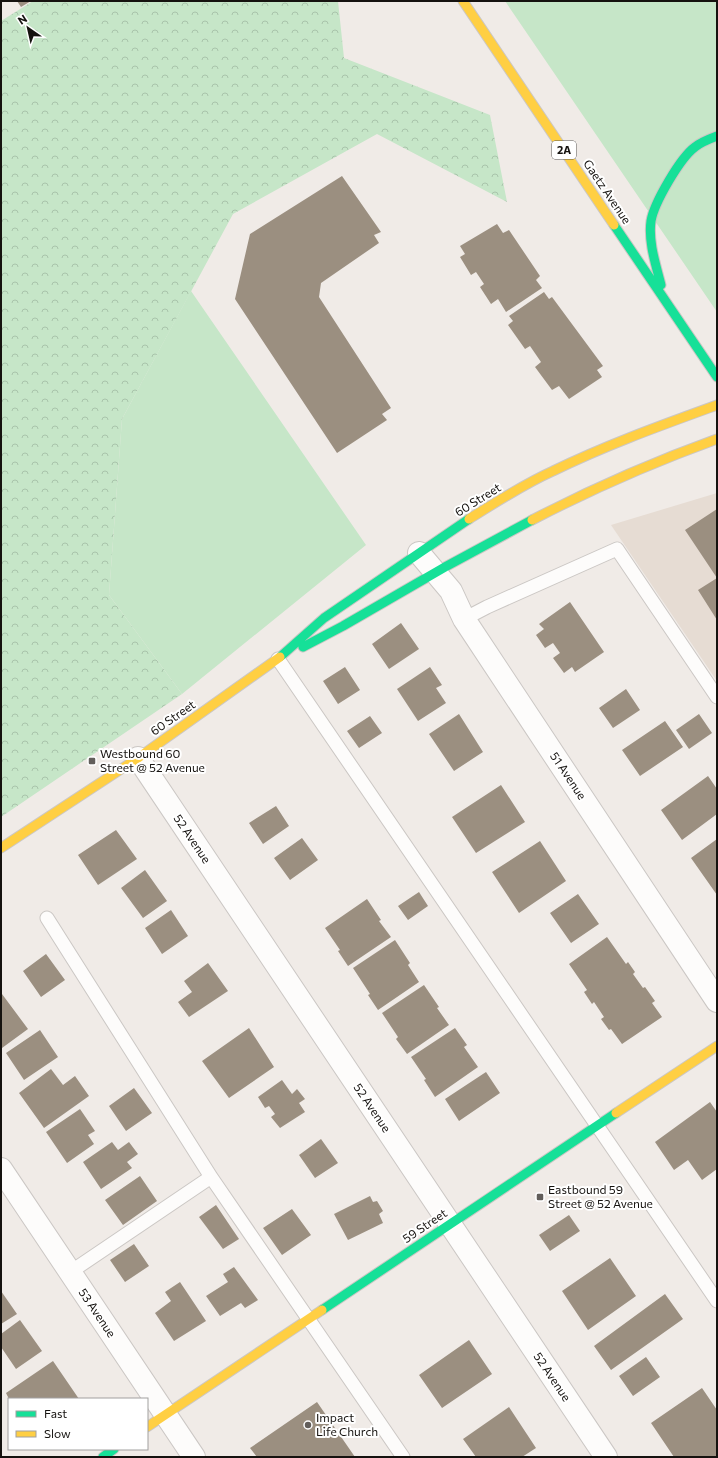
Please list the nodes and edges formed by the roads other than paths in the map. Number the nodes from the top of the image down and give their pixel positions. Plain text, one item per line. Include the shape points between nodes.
1 (463, 1) edge
2 (717, 136) edge
3 (665, 299) junction
4 (717, 378) edge
5 (717, 405) edge
6 (717, 439) edge
7 (418, 553) junction
8 (436, 572) junction
9 (464, 619) junction
10 (278, 659) junction
11 (717, 697) edge
12 (138, 758) junction
13 (1, 848) edge
14 (47, 918) dead end
15 (717, 1001) edge
16 (717, 1046) edge
17 (598, 1126) junction
18 (1, 1169) edge
19 (211, 1177) junction
20 (449, 1224) junction
21 (70, 1273) junction
22 (717, 1301) edge
23 (309, 1318) junction
24 (166, 1414) junction
25 (148, 1426) edge
26 (113, 1450) edge
27 (103, 1457) edge
28 (194, 1457) edge
29 (403, 1457) edge
30 (606, 1457) edge

1 - 3 main road, Gaetz Avenue / 2A
2 - 3 main road via 693,148 663,190 651,219 653,253
3 - 4 main road, Gaetz Avenue / 2A
5 - 7 main road, 60 Street via 619,442 552,471 506,496
6 - 8 main road, 60 Street via 634,470 577,496
7 - 8 street, 51 Avenue
7 - 10 main road, 60 Street via 324,618
8 - 9 street, 51 Avenue via 451,591
8 - 10 main road, 60 Street via 328,635
9 - 11 lane via 617,549
9 - 15 street, 51 Avenue
10 - 12 main road, 60 Street
10 - 17 lane
12 - 13 main road, 60 Street
12 - 20 street, 52 Avenue
14 - 19 lane
16 - 17 main road, 59 Street
17 - 20 main road, 59 Street
17 - 22 lane
18 - 21 street, 53 Avenue
19 - 21 lane
19 - 23 lane
20 - 23 main road, 59 Street
20 - 30 street, 52 Avenue
21 - 24 street, 53 Avenue
23 - 24 main road, 59 Street
23 - 29 lane
24 - 25 main road, 59 Street
24 - 28 street, 53 Avenue
26 - 27 main road

